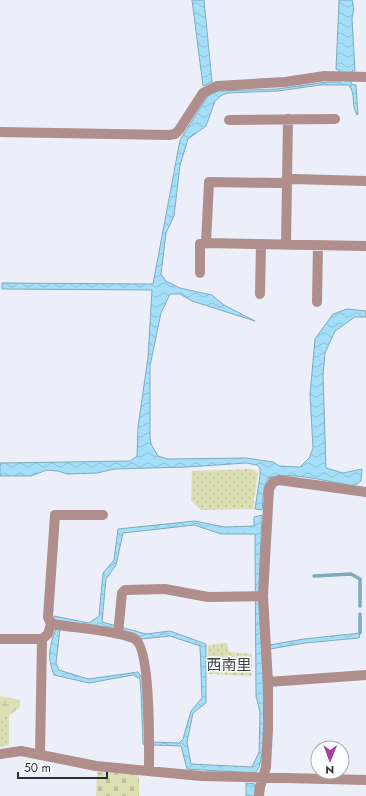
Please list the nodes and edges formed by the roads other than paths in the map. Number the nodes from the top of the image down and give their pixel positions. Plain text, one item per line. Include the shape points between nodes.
1 (361, 77) edge
2 (288, 119) junction
3 (335, 119) dead end
4 (229, 120) dead end
5 (0, 132) edge
6 (287, 181) junction
7 (366, 181) edge
8 (206, 243) junction
9 (262, 244) junction
10 (286, 245) junction
11 (318, 245) junction
12 (366, 246) edge
13 (200, 272) dead end
14 (260, 294) dead end
15 (317, 302) dead end
16 (366, 492) edge
17 (102, 515) dead end
18 (263, 596) junction
19 (51, 624) junction
20 (118, 630) junction
21 (0, 639) edge
22 (42, 639) junction
23 (366, 675) edge
24 (268, 682) junction
25 (0, 754) edge
26 (40, 755) junction
27 (149, 771) junction
28 (263, 777) junction
29 (366, 780) edge
30 (259, 796) edge

1 - 5 street via 325,76 285,82 217,86 203,93 179,130 169,135
2 - 3 street
2 - 4 street
2 - 6 street
6 - 7 street
6 - 8 street via 209,182
6 - 10 street
8 - 9 street
8 - 13 street via 200,244
9 - 10 street
9 - 14 street
10 - 11 street
11 - 12 street
11 - 15 street
16 - 18 street via 279,480 273,482 269,489
17 - 19 street via 55,515 48,617
18 - 20 street via 208,597 165,589 125,590 122,593
18 - 24 street
19 - 20 street
19 - 22 street via 48,634
20 - 27 street via 135,638 140,644 149,710
21 - 22 street
22 - 26 street
23 - 24 street
24 - 28 street via 268,729
25 - 26 street via 21,751
26 - 27 street via 96,766
27 - 28 street via 201,776
28 - 29 street
28 - 30 street

